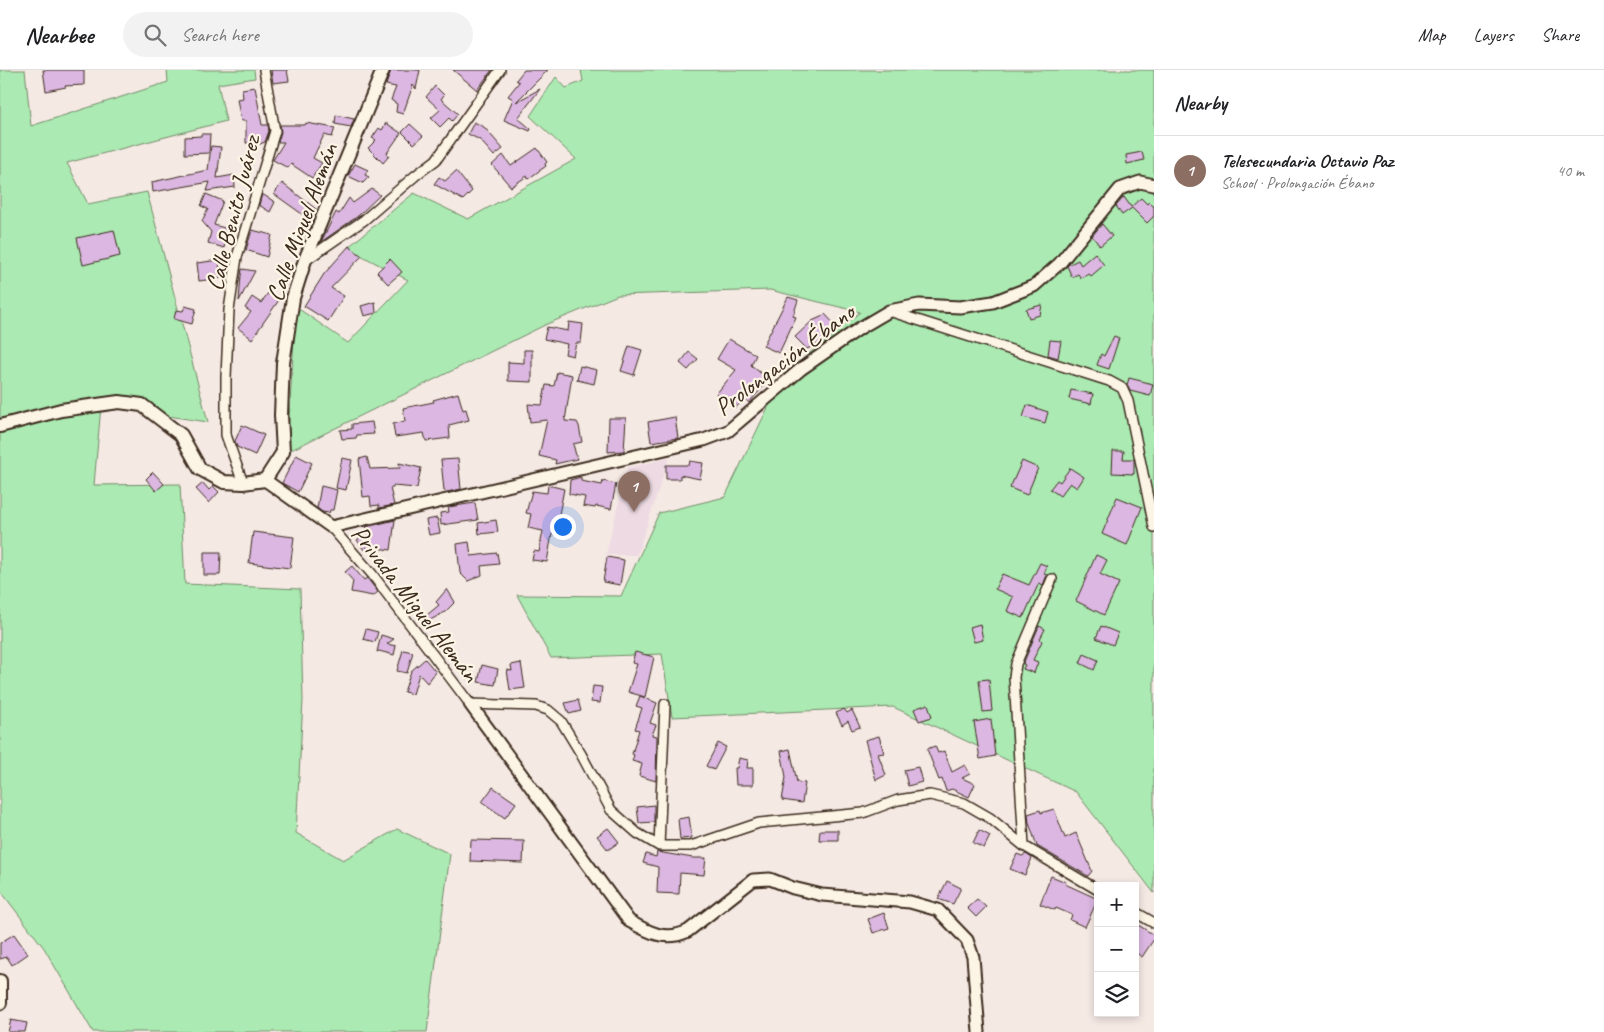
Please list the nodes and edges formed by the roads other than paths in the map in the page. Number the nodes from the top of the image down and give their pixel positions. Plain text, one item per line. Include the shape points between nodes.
1 (264, 70) edge
2 (384, 70) edge
3 (500, 70) edge
4 (1154, 185) edge
5 (306, 260) junction
6 (889, 311) junction
7 (0, 426) edge
8 (265, 480) junction
9 (242, 483) junction
10 (331, 527) junction
11 (1154, 527) edge
12 (1052, 579) dead end
13 (470, 704) junction
14 (665, 704) dead end
15 (659, 846) junction
16 (1024, 846) junction
17 (1094, 888) edge
18 (1139, 914) edge
19 (1154, 923) edge
20 (0, 981) edge
21 (0, 1003) edge
22 (979, 1032) edge

1 - 9 street, Calle Benito Juárez via 275,131 237,257 229,310 226,435
2 - 5 main road, Calle Miguel Alemán
3 - 5 street via 436,160 364,220
4 - 6 street, Prolongación Ébano via 1140,182 1120,189 1060,263 1034,286 994,302 960,307 919,305
5 - 8 main road, Calle Miguel Alemán via 293,298 283,363 280,415 283,452
6 - 10 street, Prolongación Ébano via 802,369 728,431 704,440
6 - 11 street via 1109,381 1122,388 1128,401
7 - 9 main road via 61,410 119,402 142,404 181,435 200,469 224,482
8 - 9 main road
8 - 10 street
10 - 13 street, Privada Miguel Alemán via 372,574
12 - 16 street via 1016,664 1014,677
13 - 15 street via 536,706 548,710 561,721 611,810 637,833
13 - 22 street via 629,920 645,931 658,936 688,931 753,880 770,880 822,895 910,902 938,910 967,940 973,956
14 - 15 street
15 - 16 street via 691,846 759,822 864,813 898,800 930,795 964,803 990,818
16 - 17 street
18 - 19 street
20 - 21 main road

